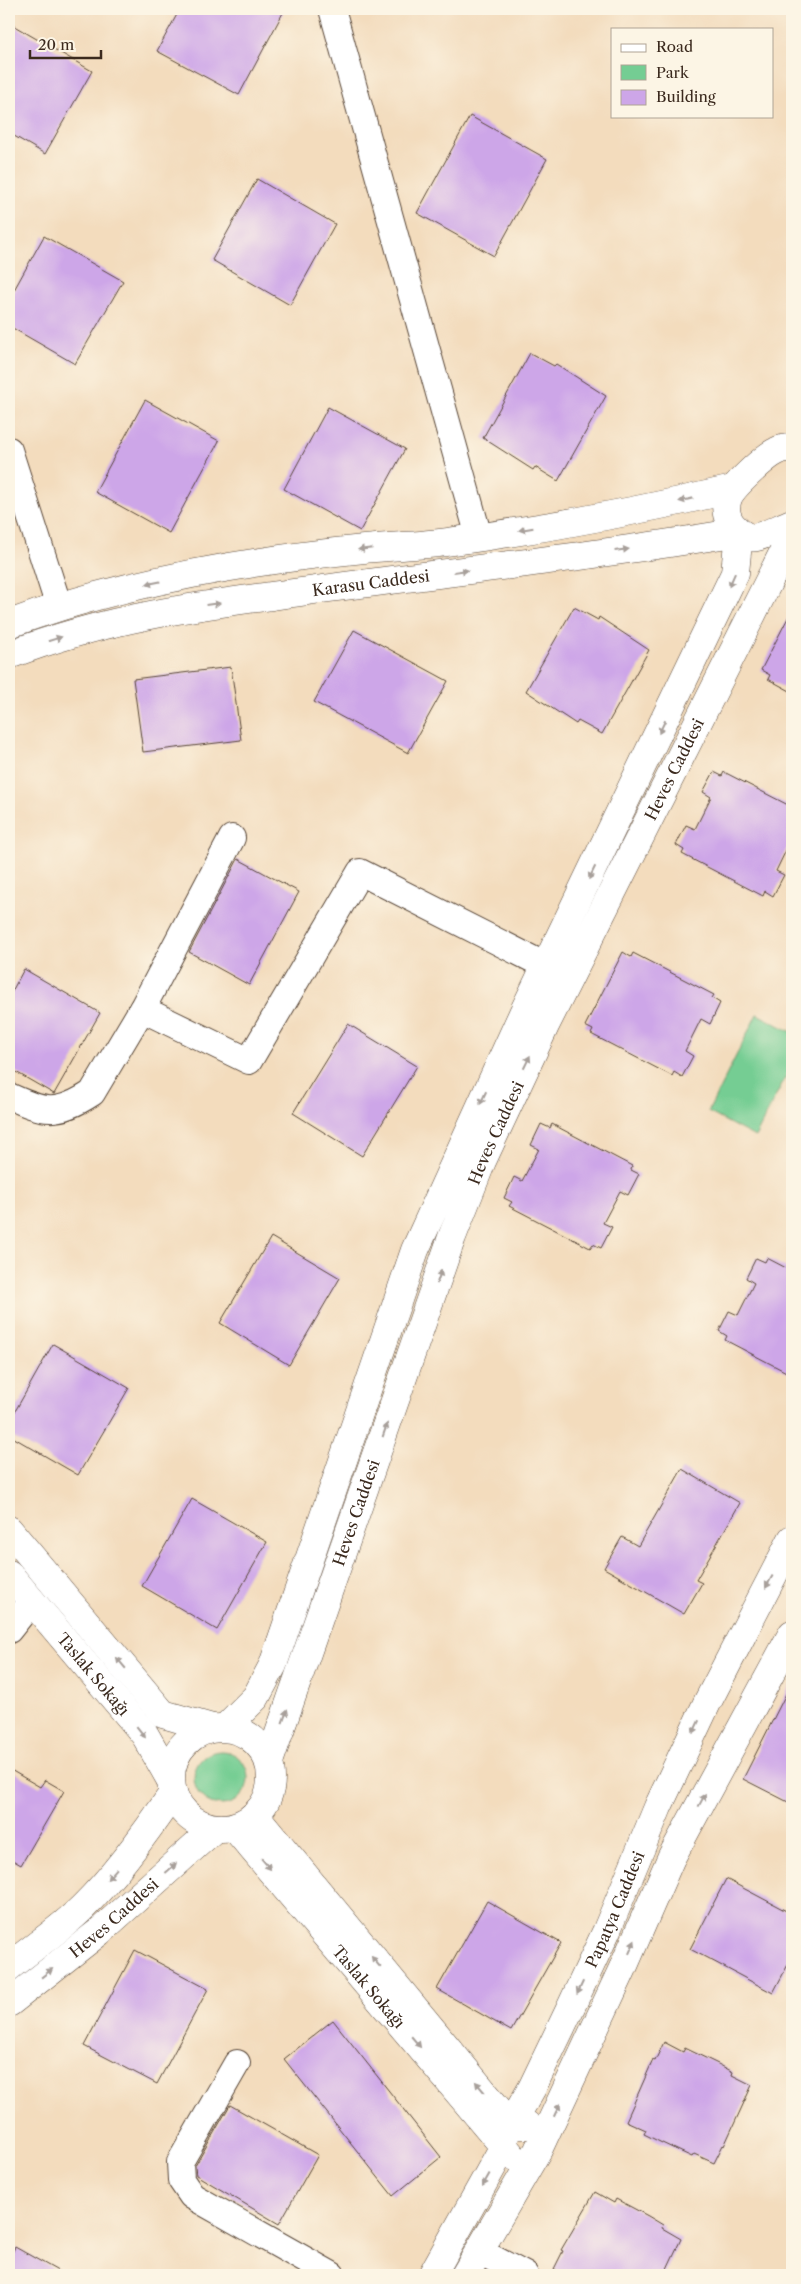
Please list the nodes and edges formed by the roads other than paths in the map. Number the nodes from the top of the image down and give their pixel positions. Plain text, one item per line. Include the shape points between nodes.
1 (332, 9) edge
2 (790, 446) edge
3 (9, 450) edge
4 (733, 489) junction
5 (792, 523) edge
6 (738, 532) junction
7 (792, 535) edge
8 (479, 537) junction
9 (59, 607) junction
10 (9, 624) edge
11 (9, 656) edge
12 (232, 838) dead end
13 (546, 966) junction
14 (142, 1009) junction
15 (9, 1096) edge
16 (9, 1530) edge
17 (792, 1539) edge
18 (9, 1574) edge
19 (32, 1601) junction
20 (9, 1630) edge
21 (789, 1646) edge
22 (219, 1727) junction
23 (269, 1762) junction
24 (172, 1786) junction
25 (235, 1823) junction
26 (9, 1967) edge
27 (9, 2003) edge
28 (236, 2063) dead end
29 (508, 2136) junction
30 (536, 2152) junction
31 (479, 2251) junction
32 (332, 2275) edge
33 (432, 2275) edge
34 (465, 2275) edge
35 (525, 2275) edge

1 - 8 street
2 - 4 street via 769,456
3 - 9 street
4 - 6 street via 726,507 727,517
4 -> 8 street, Karasu Caddesi via 660,506
5 - 6 street, Karasu Caddesi via 755,538
11 -> 6 street, Karasu Caddesi via 80,631 175,609
6 -> 13 street, Heves Caddesi via 735,574
23 -> 7 street, Heves Caddesi via 452,1237 482,1161 545,1026
8 -> 9 street, Karasu Caddesi via 266,562 140,585
9 - 10 street, Karasu Caddesi
12 - 14 street
13 - 14 street via 360,872 249,1062
13 -> 22 street, Heves Caddesi via 416,1250 273,1665 256,1697
14 - 15 street via 92,1093 80,1101 58,1108 38,1109
22 -> 16 street, Taslak Sokağı via 163,1714
17 -> 29 street, Papatya Caddesi via 707,1703 658,1807 570,2012
18 - 19 street, Taslak Sokağı
19 - 20 street
19 -> 24 street, Taslak Sokağı via 145,1735
30 -> 21 street, Papatya Caddesi via 671,1858
22 - 23 street via 240,1731 253,1738
22 - 24 street via 198,1732 186,1740 172,1765
23 - 25 street via 270,1790 264,1804
24 - 25 street via 179,1806 189,1817 201,1824
24 -> 26 street, Heves Caddesi via 129,1856 95,1894
27 -> 25 street, Heves Caddesi
25 - 29 street, Taslak Sokağı
28 - 32 street via 180,2162 181,2180 192,2196
29 - 30 street via 523,2123 534,2128 540,2138
29 -> 33 street, Papatya Caddesi
30 - 31 street, Papatya Caddesi
31 - 34 street, Papatya Caddesi
31 - 35 street

